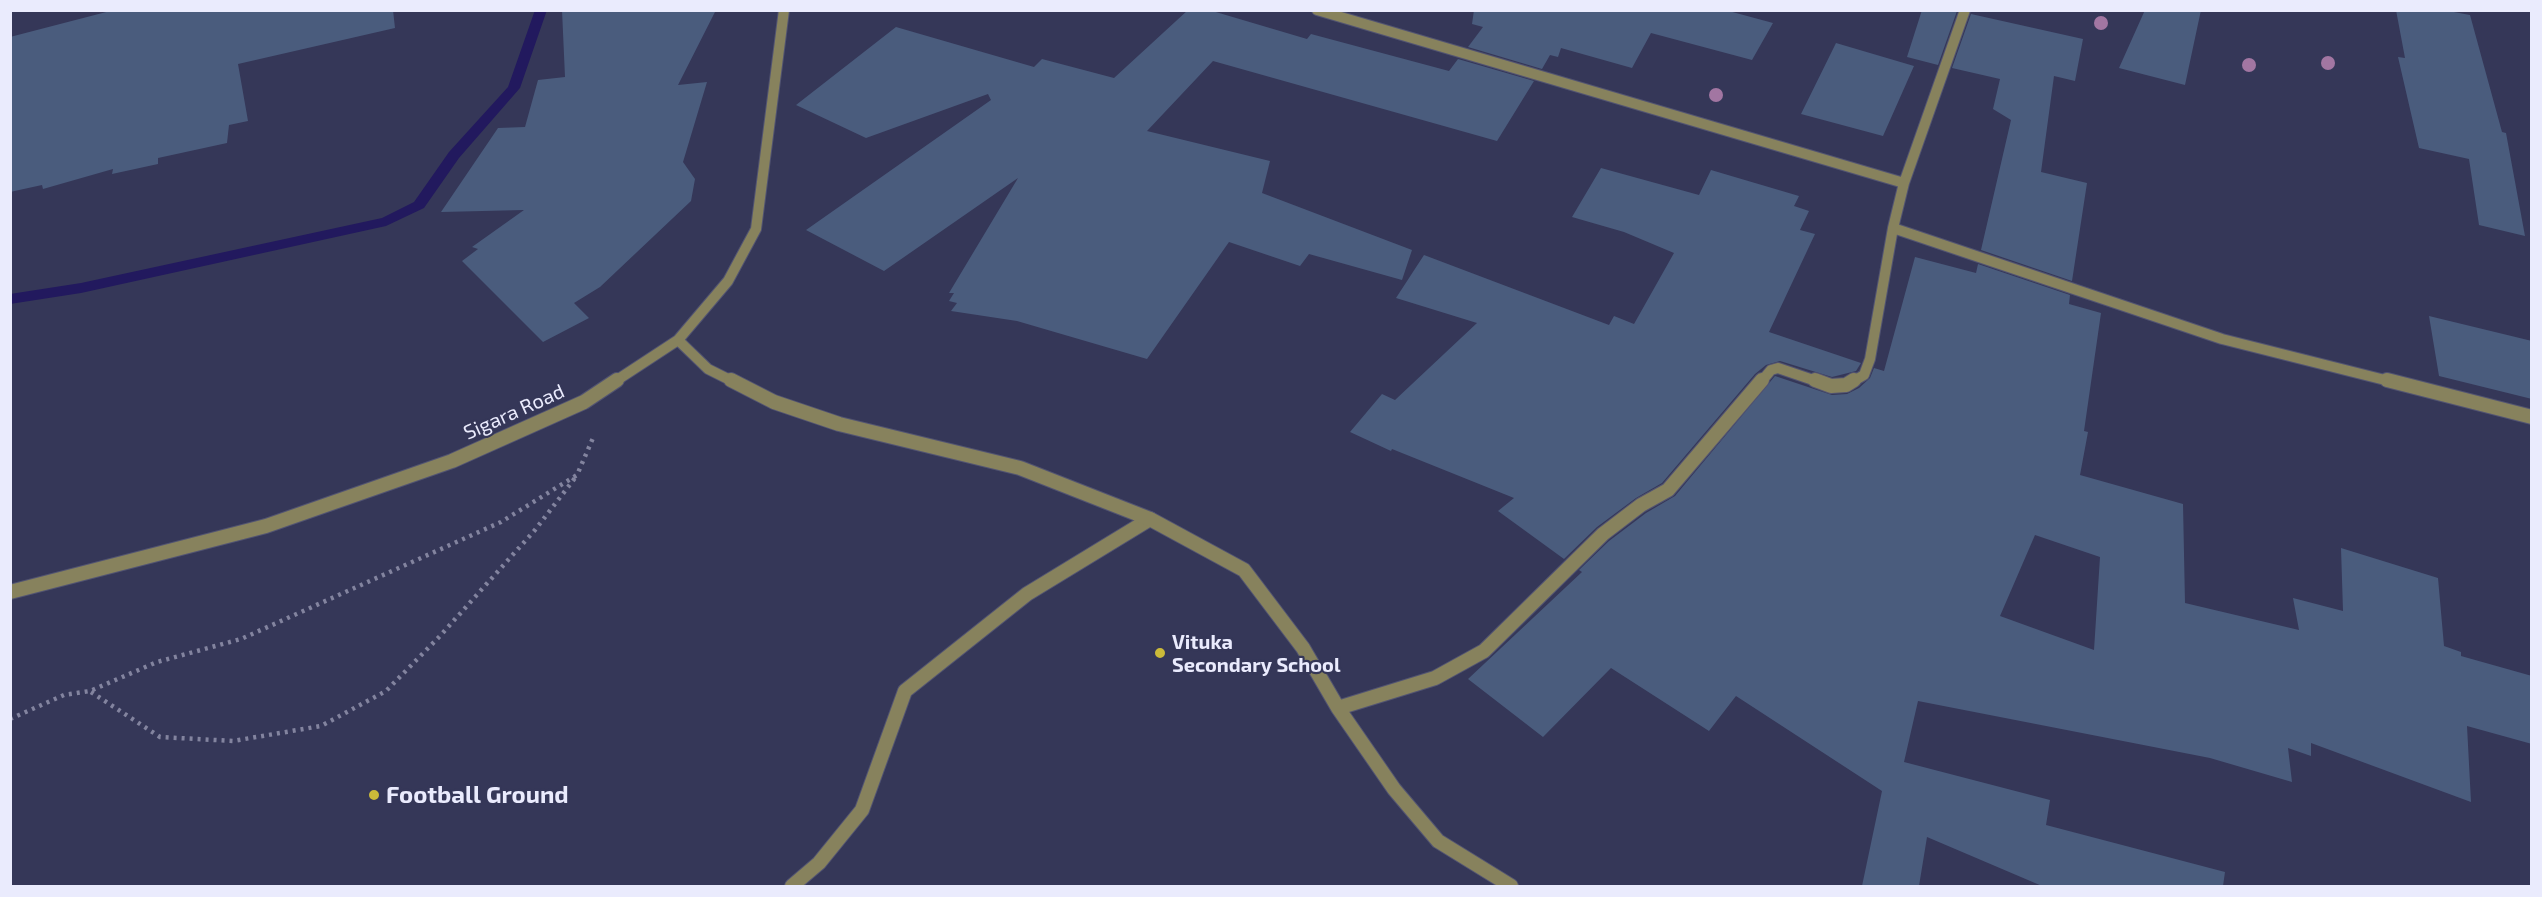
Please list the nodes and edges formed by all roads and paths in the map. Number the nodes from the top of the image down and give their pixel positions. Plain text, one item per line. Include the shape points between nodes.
1 (784, 10) edge
2 (1317, 10) edge
3 (1360, 10) edge
4 (1965, 10) edge
5 (1352, 20) junction
6 (1904, 183) junction
7 (1893, 228) junction
8 (678, 340) junction
9 (584, 402) junction
10 (2532, 417) edge
11 (578, 475) junction
12 (1150, 519) junction
13 (10, 592) edge
14 (90, 692) junction
15 (1338, 708) junction
16 (10, 719) edge
17 (792, 886) edge
18 (1511, 886) edge

1 - 8 street, Sigara Road via 756,228 728,281
2 - 5 street
3 - 5 street
4 - 6 street
5 - 6 street
6 - 7 street
7 - 10 street via 2222,339
7 - 15 street via 1864,375 1846,385 1831,386 1778,368 1771,370 1668,490 1603,534 1484,651 1435,678
8 - 9 street, Sigara Road
8 - 12 street via 708,369 774,402 839,424 1020,468
9 - 11 path via 598,426
9 - 13 street, Sigara Road via 452,460 266,526
11 - 14 path via 501,522 393,572 241,639 158,662
11 - 14 path via 535,530 386,692 321,726 233,741 160,737
12 - 15 street via 1244,570 1303,648
12 - 17 street via 1027,594 904,691 862,810 819,863
14 - 16 path via 64,695
15 - 18 street via 1394,789 1438,842

